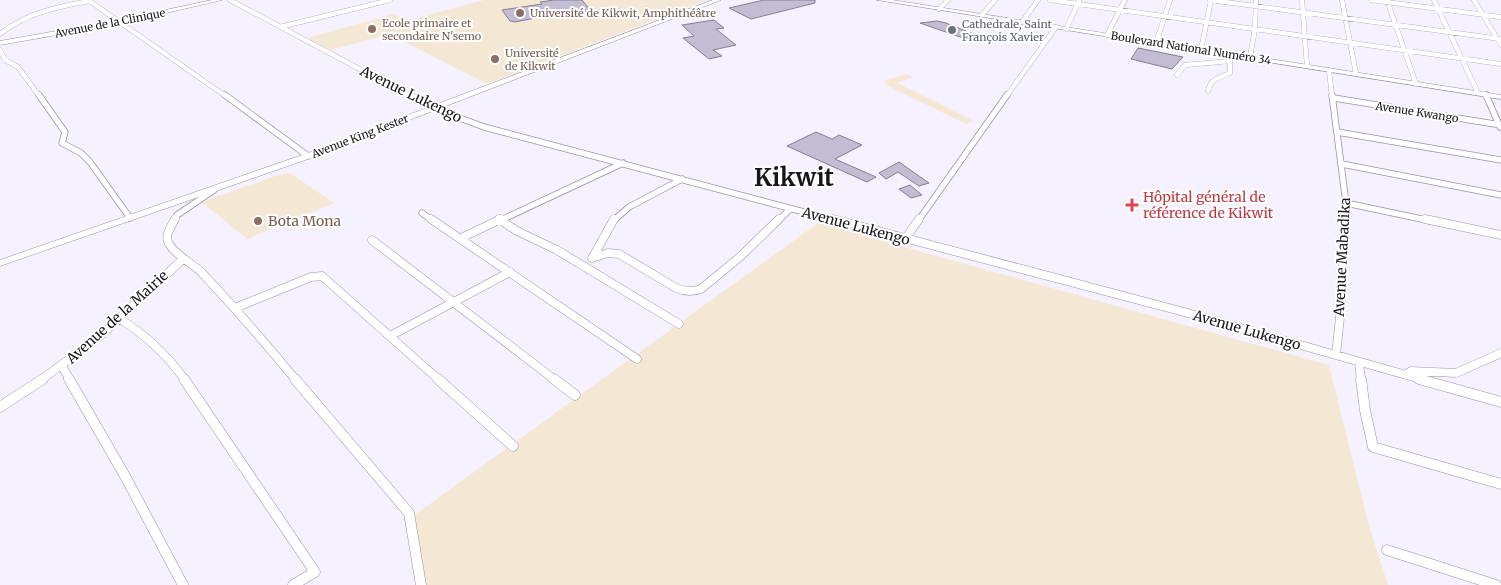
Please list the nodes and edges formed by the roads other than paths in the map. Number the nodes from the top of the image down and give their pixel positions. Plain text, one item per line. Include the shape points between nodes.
1 (89, 0) edge
2 (219, 0) edge
3 (230, 0) edge
4 (388, 0) edge
5 (718, 0) edge
6 (880, 0) edge
7 (948, 0) edge
8 (995, 0) edge
9 (1038, 0) edge
10 (1050, 0) edge
11 (1125, 0) edge
12 (1170, 0) edge
13 (1211, 0) edge
14 (1256, 0) edge
15 (1302, 0) edge
16 (1342, 0) edge
17 (1371, 0) edge
18 (1434, 0) edge
19 (1474, 0) edge
20 (1387, 1) edge
21 (905, 2) edge
22 (1078, 2) edge
23 (1255, 6) junction
24 (940, 9) junction
25 (1438, 9) junction
26 (1121, 10) junction
27 (1304, 13) junction
28 (1483, 14) junction
29 (982, 16) junction
30 (1165, 16) junction
31 (1501, 17) edge
32 (1346, 18) junction
33 (119, 22) junction
34 (1022, 22) junction
35 (1206, 22) junction
36 (1395, 25) junction
37 (280, 27) junction
38 (1056, 27) junction
39 (1066, 28) junction
40 (1255, 29) junction
41 (1449, 32) junction
42 (0, 34) edge
43 (1107, 35) junction
44 (1305, 37) junction
45 (1499, 39) edge
46 (0, 43) edge
47 (1156, 43) junction
48 (1351, 43) junction
49 (1501, 45) edge
50 (0, 50) edge
51 (1201, 50) junction
52 (1404, 51) junction
53 (1230, 57) junction
54 (1250, 57) junction
55 (1461, 59) junction
56 (1501, 64) edge
57 (1307, 66) junction
58 (1329, 70) junction
59 (1356, 74) junction
60 (1177, 75) dead end
61 (1416, 84) junction
62 (1208, 90) dead end
63 (1482, 94) junction
64 (1501, 97) edge
65 (1334, 98) junction
66 (433, 108) junction
67 (1501, 126) edge
68 (1337, 132) junction
69 (308, 156) junction
70 (1501, 160) edge
71 (622, 163) junction
72 (1342, 164) junction
73 (682, 179) junction
74 (218, 188) junction
75 (1501, 195) edge
76 (1346, 203) junction
77 (790, 209) junction
78 (422, 213) dead end
79 (130, 218) junction
80 (499, 220) junction
81 (1501, 235) edge
82 (461, 238) junction
83 (372, 240) dead end
84 (905, 240) junction
85 (592, 258) junction
86 (183, 259) junction
87 (0, 264) edge
88 (586, 267) junction
89 (510, 272) junction
90 (454, 302) junction
91 (235, 308) junction
92 (118, 318) junction
93 (680, 324) dead end
94 (390, 336) junction
95 (1501, 352) edge
96 (1336, 355) junction
97 (637, 359) dead end
98 (1359, 362) junction
99 (62, 366) junction
100 (1406, 375) junction
101 (575, 395) dead end
102 (1501, 402) edge
103 (0, 407) edge
104 (513, 446) dead end
105 (1501, 484) edge
106 (1387, 550) dead end
107 (183, 585) edge
108 (293, 585) edge
109 (421, 585) edge
110 (1496, 585) edge

1 - 33 street
1 - 42 street via 42,12 17,22
2 - 33 street, Avenue de la Clinique
3 - 37 street, Avenue Lukengo
4 - 37 street
5 - 66 street, Avenue King Kester
6 - 21 main road, Boulevard National Numéro 34
7 - 24 street
8 - 29 street
9 - 34 street
10 - 22 street
11 - 26 street
12 - 30 street
13 - 23 street
13 - 35 street
14 - 23 street
15 - 27 street
16 - 32 street
17 - 20 street
18 - 25 street
19 - 28 street
20 - 25 street
20 - 36 street
21 - 24 main road, Boulevard National Numéro 34
22 - 26 street
22 - 39 street
23 - 27 street
23 - 40 street
24 - 29 main road, Boulevard National Numéro 34
25 - 28 street
25 - 41 street
26 - 30 street
26 - 43 street
27 - 32 street
27 - 44 street
28 - 31 street
28 - 45 street
29 - 34 main road, Boulevard National Numéro 34
30 - 35 street
30 - 47 street
32 - 36 street
32 - 48 street
33 - 46 street, Avenue de la Clinique
33 - 69 street
34 - 38 main road, Boulevard National Numéro 34
35 - 40 street
35 - 51 street
36 - 41 street
36 - 52 street
37 - 66 street, Avenue Lukengo
38 - 39 main road, Boulevard National Numéro 34
38 - 84 street
39 - 43 main road, Boulevard National Numéro 34
40 - 44 street
40 - 54 street
41 - 45 street
41 - 55 street
43 - 47 main road, Boulevard National Numéro 34
44 - 48 street
44 - 57 street
45 - 49 street
47 - 51 main road, Boulevard National Numéro 34
48 - 52 street
48 - 59 street
50 - 79 street via 4,60 18,67 65,132 62,143 80,152 90,163
51 - 53 main road, Boulevard National Numéro 34
52 - 55 street
52 - 61 street
53 - 54 main road, Boulevard National Numéro 34
53 - 60 street via 1185,65
53 - 62 street via 1230,73 1213,80
54 - 57 main road, Boulevard National Numéro 34
55 - 56 street
55 - 63 street
57 - 58 main road, Boulevard National Numéro 34
58 - 59 main road, Boulevard National Numéro 34
58 - 65 street, Avenue Mabadika
59 - 61 main road, Boulevard National Numéro 34
61 - 63 main road, Boulevard National Numéro 34
63 - 64 main road, Boulevard National Numéro 34
63 - 67 street
65 - 67 street, Avenue Kwango
65 - 68 street, Avenue Mabadika
66 - 69 street, Avenue King Kester
66 - 71 street, Avenue Lukengo via 484,127
68 - 70 street
68 - 72 street, Avenue Mabadika
69 - 74 street, Avenue King Kester
71 - 73 street, Avenue Lukengo
71 - 80 street
72 - 75 street
72 - 76 street, Avenue Mabadika
73 - 77 street, Avenue Lukengo
73 - 85 street via 629,206 614,219
74 - 79 street, Avenue King Kester
74 - 86 street via 194,202 172,223 167,235 168,243
76 - 81 street
76 - 96 street, Avenue Mabadika
77 - 84 street, Avenue Lukengo
77 - 85 street via 741,256 694,292 676,288 619,254 604,253
78 - 82 street
79 - 87 street, Avenue King Kester
80 - 82 street
80 - 88 street
82 - 89 street
83 - 90 street
84 - 96 street, Avenue Lukengo
85 - 88 street
86 - 91 street via 198,269
86 - 92 street, Avenue de la Mairie
88 - 93 street
89 - 90 street
89 - 97 street
90 - 94 street
90 - 101 street
91 - 94 street via 322,276
91 - 109 street via 409,513
92 - 99 street, Avenue de la Mairie
92 - 108 street via 160,348 315,572
94 - 104 street
95 - 100 street via 1456,373 1411,371
96 - 98 street, Avenue Lukengo
98 - 100 street, Avenue Lukengo
98 - 105 street via 1373,447
99 - 103 street, Avenue de la Mairie
99 - 107 street
100 - 102 street, Avenue Lukengo
106 - 110 street

